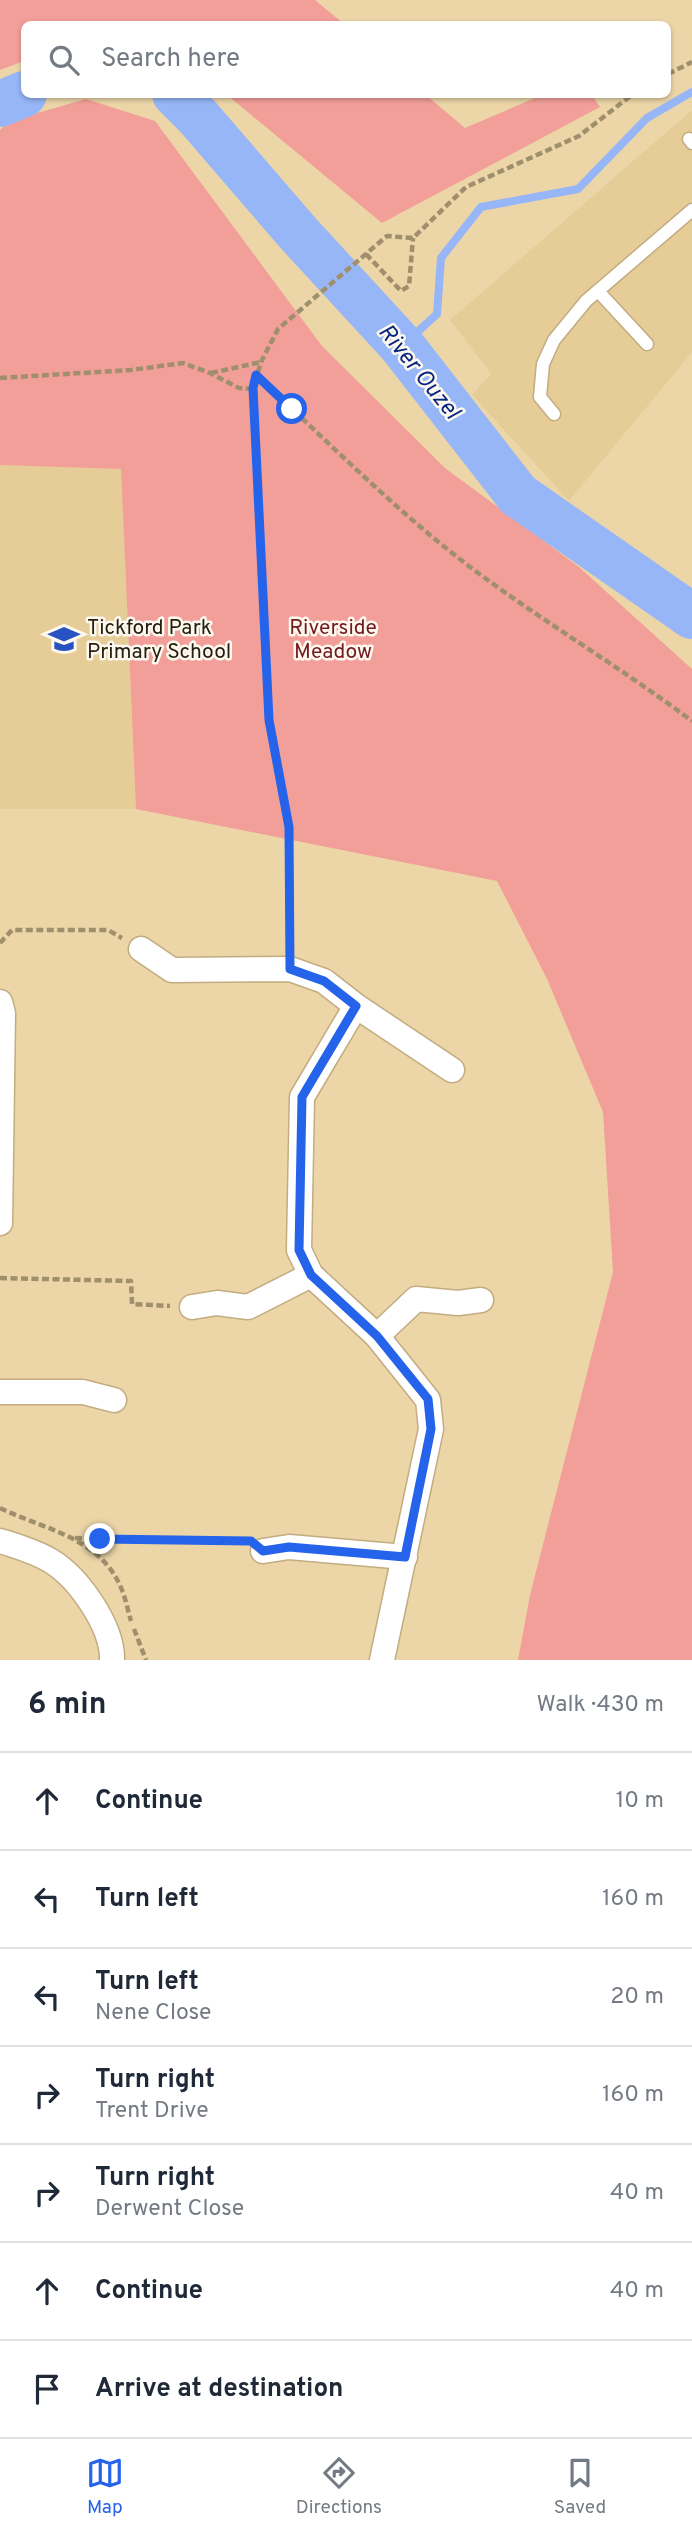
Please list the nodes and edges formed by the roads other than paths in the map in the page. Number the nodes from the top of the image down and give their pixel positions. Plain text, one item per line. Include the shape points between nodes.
1 (692, 210) edge
2 (598, 291) junction
3 (647, 344) dead end
4 (554, 414) dead end
5 (141, 949) road end
6 (0, 1002) edge
7 (356, 1006) junction
8 (452, 1070) dead end
9 (0, 1223) edge
10 (311, 1275) junction
11 (481, 1300) dead end
12 (192, 1307) road end
13 (377, 1336) junction
14 (0, 1392) edge
15 (114, 1400) dead end
16 (0, 1541) edge
17 (263, 1551) road end
18 (405, 1557) junction
19 (112, 1660) edge
20 (382, 1660) edge

1 - 2 lane
2 - 3 lane
2 - 4 lane via 554,340 544,363 540,397
5 - 7 street via 173,970 290,969 324,981
6 - 9 street
7 - 8 street
7 - 10 street via 302,1097 299,1250
10 - 12 street via 248,1307 217,1303
10 - 13 street
11 - 13 street via 416,1299
13 - 18 street via 428,1399 431,1429
14 - 15 street via 83,1392
16 - 19 street via 52,1561 78,1585 99,1615
17 - 18 street via 289,1547
18 - 20 street

